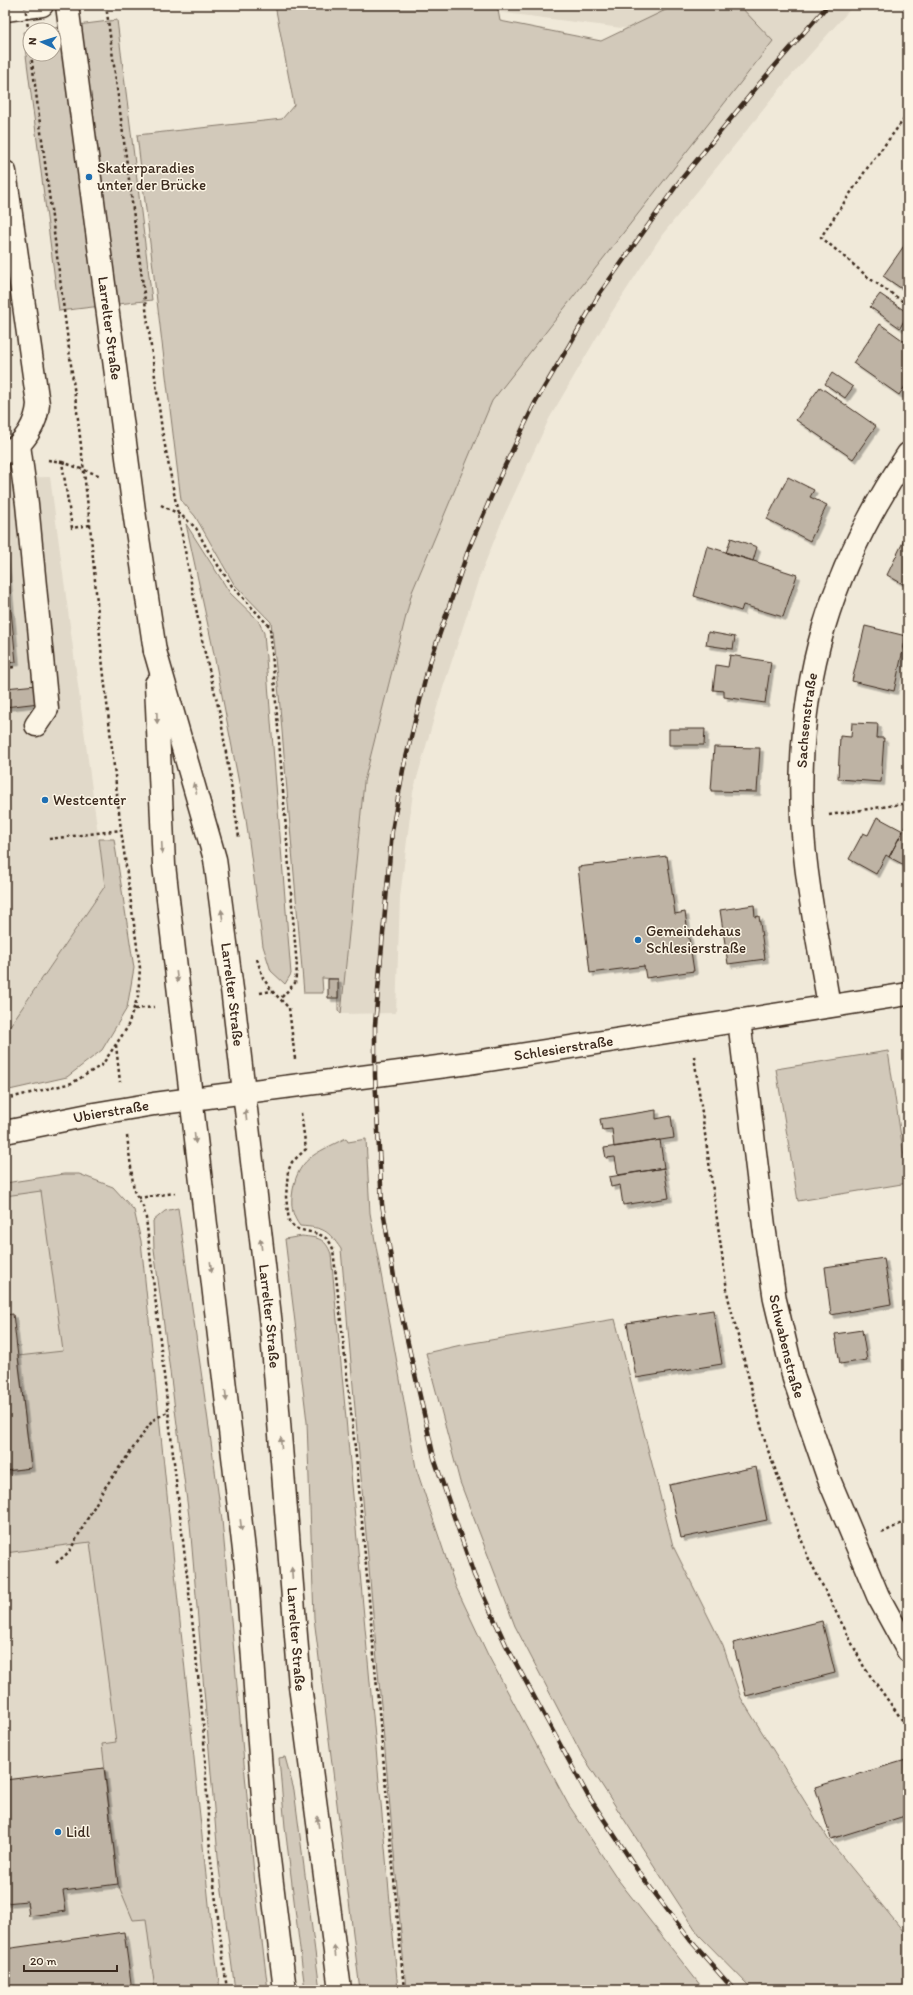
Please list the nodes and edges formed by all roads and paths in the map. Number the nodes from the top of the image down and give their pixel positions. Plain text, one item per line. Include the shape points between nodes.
1 (25, 5) edge
2 (42, 5) edge
3 (67, 5) edge
4 (106, 5) edge
5 (5, 10) edge
6 (27, 22) edge
7 (33, 62) edge
8 (908, 114) edge
9 (5, 172) edge
10 (9, 228) edge
11 (908, 305) edge
12 (12, 449) edge
13 (908, 454) edge
14 (62, 462) dead end
15 (104, 477) dead end
16 (66, 483) dead end
17 (160, 505) dead end
18 (90, 525) junction
19 (155, 651) junction
20 (36, 725) dead end
21 (908, 803) edge
22 (802, 819) junction
23 (121, 830) junction
24 (49, 839) dead end
25 (240, 840) dead end
26 (257, 957) dead end
27 (908, 994) edge
28 (280, 1000) junction
29 (829, 1006) junction
30 (289, 1008) dead end
31 (739, 1020) junction
32 (244, 1093) junction
33 (218, 1096) joint
34 (5, 1099) edge
35 (191, 1099) junction
36 (5, 1132) edge
37 (306, 1150) dead end
38 (134, 1191) dead end
39 (169, 1411) junction
40 (56, 1563) dead end
41 (908, 1651) edge
42 (227, 1990) edge
43 (285, 1990) edge
44 (340, 1990) edge
45 (404, 1990) edge

1 - 6 path, bridge
2 - 5 street
3 - 19 street, Larrelter Straße, bridge
4 - 25 path, bridge via 162,430 203,645 220,714
7 - 18 path, bridge
8 - 11 path via 868,167 821,237 869,278
9 - 10 street
10 - 12 street via 38,404 35,420 28,434
12 - 20 street via 27,504 47,709
13 - 22 street, Sachsenstraße via 862,529 837,586 820,638 812,668 804,729 801,770
14 - 15 path
16 - 18 path via 72,528
17 - 28 path via 181,515 196,528 232,586 270,627 297,968 295,983
18 - 23 path, bridge
32 -> 19 street, Larrelter Straße via 234,997 214,858
19 -> 35 street, Larrelter Straße via 163,858
21 - 22 path
22 - 29 street, Sachsenstraße
23 - 24 path
23 - 34 path via 140,968 138,996 132,1019 102,1065 72,1083
26 - 28 path via 263,978
27 - 29 street, Schlesierstraße
28 - 30 path
29 - 31 street, Schlesierstraße
31 - 32 street, Schlesierstraße via 469,1063
31 - 41 street, Schwabenstraße via 775,1300 794,1379 828,1478 878,1596
32 - 33 street, Schlesierstraße
44 -> 32 street, Larrelter Straße via 300,1686 272,1334
33 - 35 street, Ubierstraße
35 - 36 street, Ubierstraße via 94,1114
35 -> 43 street, Larrelter Straße via 247,1576 265,1826
37 - 45 path via 292,1162 288,1171 286,1197 289,1221 295,1228 324,1236 333,1250 359,1482
38 - 39 path via 146,1218
39 - 40 path via 153,1420 104,1489 69,1552
39 - 42 path via 202,1722 210,1853

